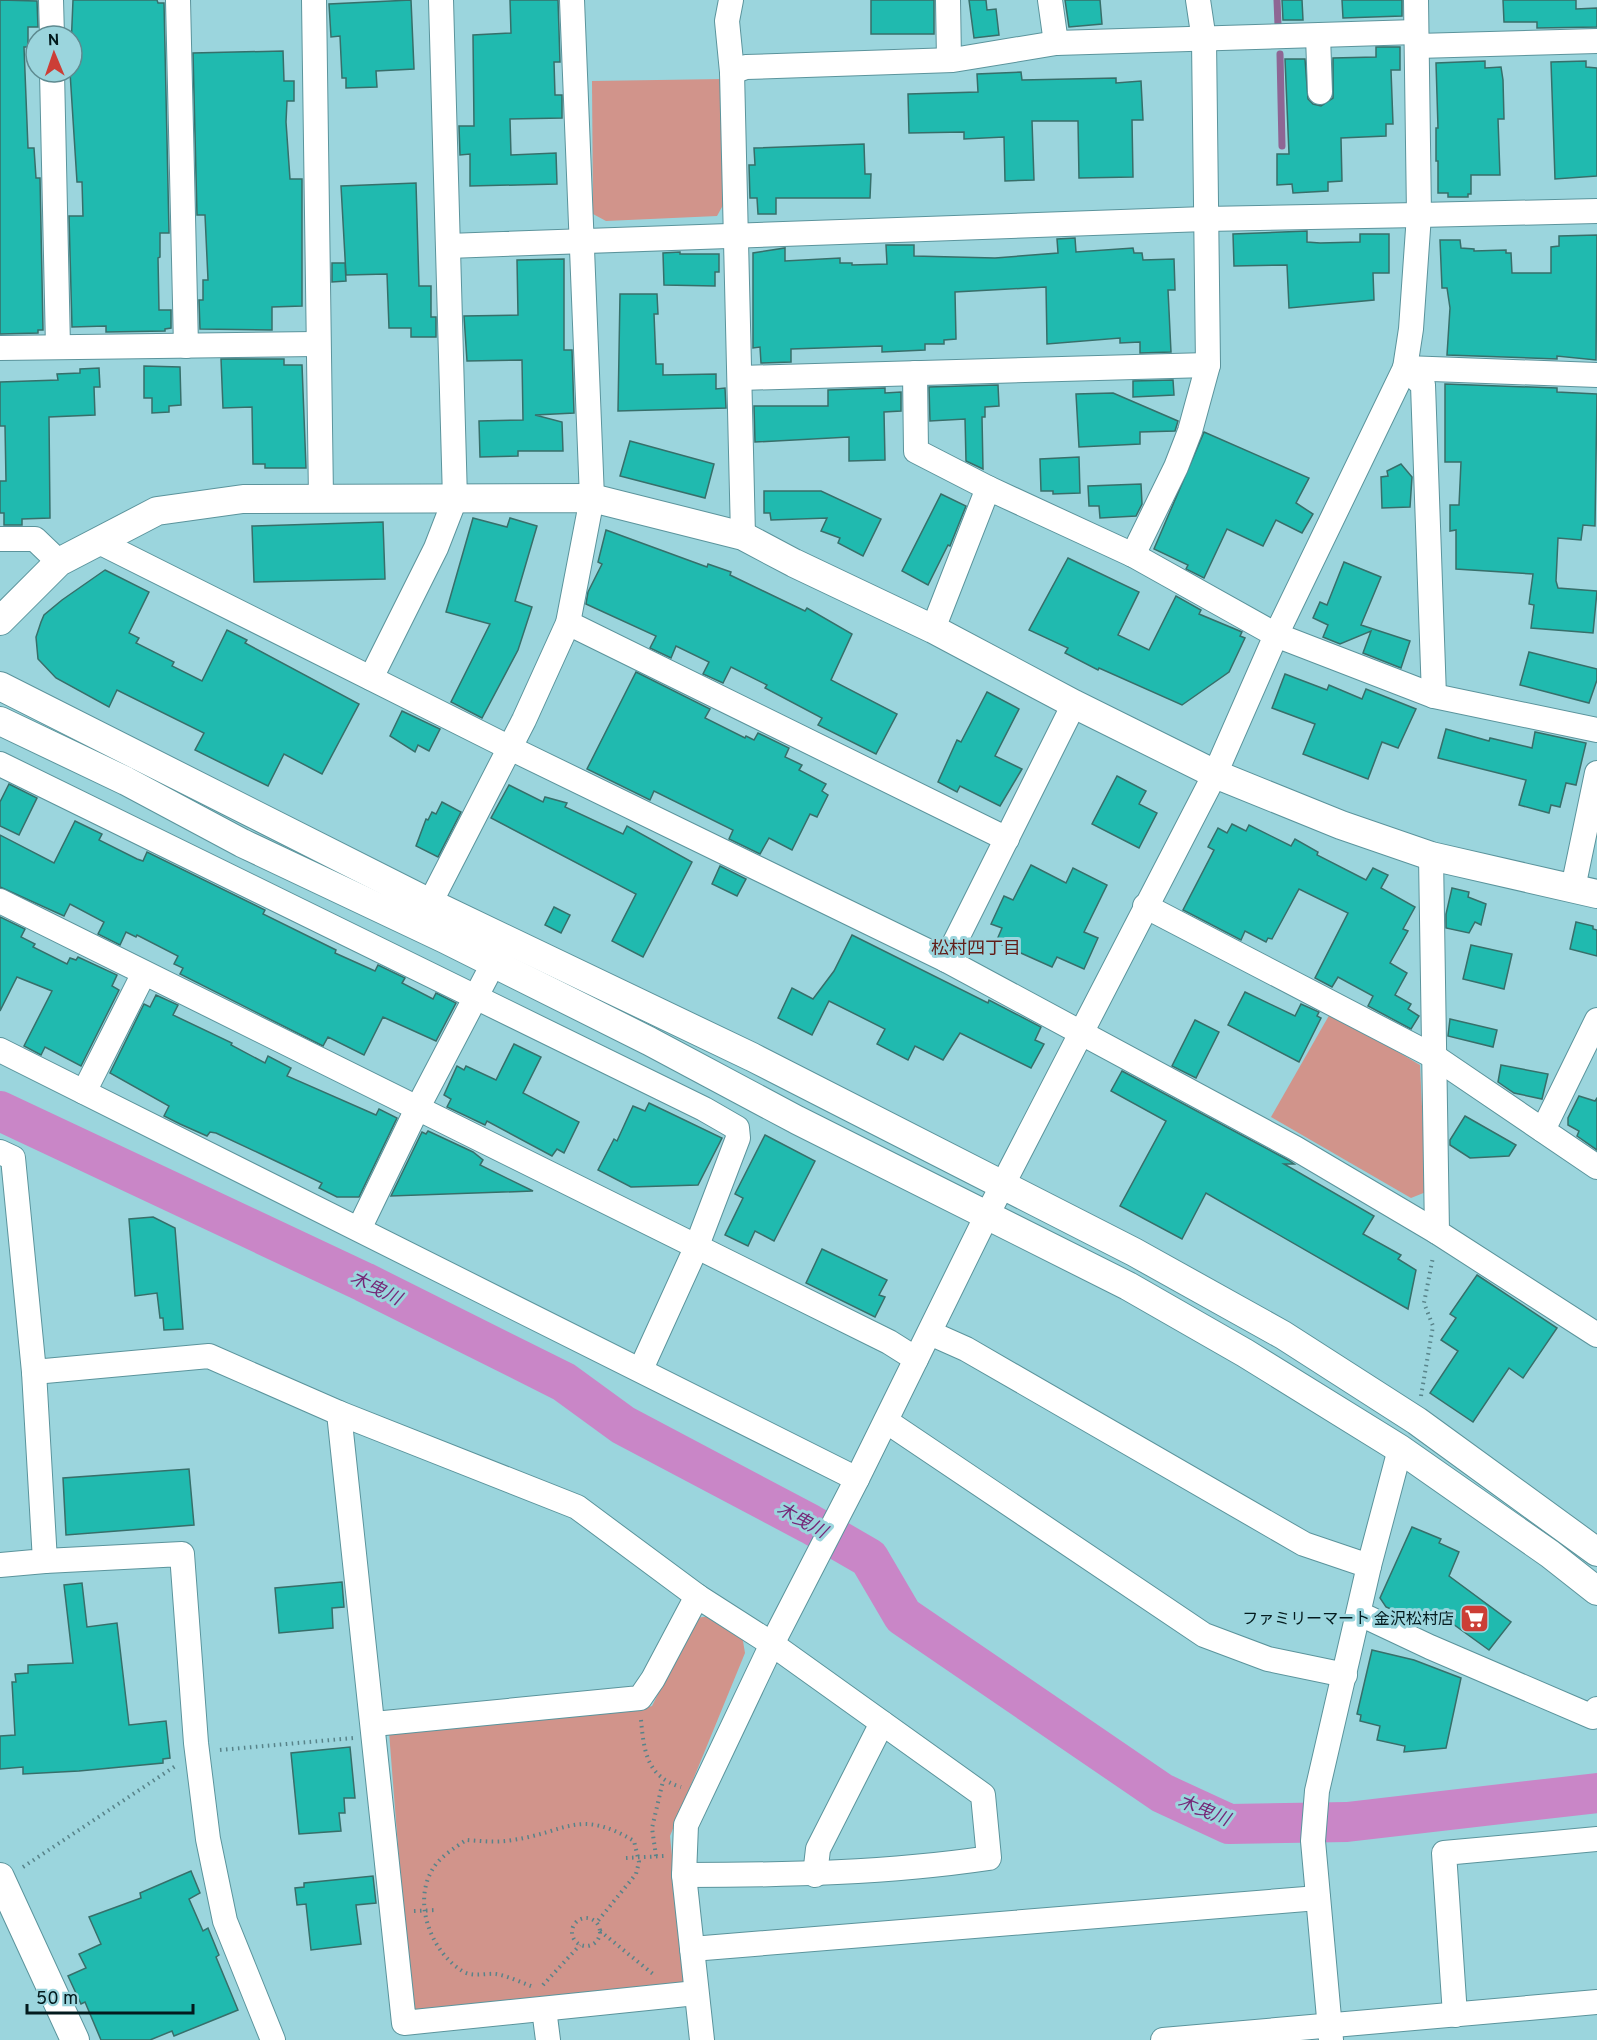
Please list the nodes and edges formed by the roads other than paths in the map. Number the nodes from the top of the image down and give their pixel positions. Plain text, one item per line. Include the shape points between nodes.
1 (51, 0) edge
2 (178, 0) edge
3 (314, 0) edge
4 (441, 0) edge
5 (572, 0) edge
6 (731, 0) edge
7 (948, 0) edge
8 (1050, 0) edge
9 (1198, 0) edge
10 (1416, 0) edge
11 (52, 24) edge
12 (1318, 36) junction
13 (1417, 39) junction
14 (1204, 40) junction
15 (1597, 41) edge
16 (1056, 43) junction
17 (949, 60) junction
18 (732, 72) junction
19 (52, 84) edge
20 (1320, 92) dead end
21 (1597, 211) edge
22 (1419, 215) junction
23 (1205, 219) junction
24 (737, 236) junction
25 (584, 241) junction
26 (448, 246) junction
27 (316, 344) junction
28 (186, 346) junction
29 (58, 347) junction
30 (0, 348) edge
31 (1208, 364) junction
32 (1405, 368) junction
33 (915, 373) junction
34 (1597, 375) edge
35 (741, 378) junction
36 (988, 488) junction
37 (321, 498) junction
38 (592, 498) junction
39 (455, 499) junction
40 (743, 536) junction
41 (0, 539) edge
42 (97, 541) junction
43 (1133, 555) junction
44 (59, 562) junction
45 (0, 621) edge
46 (568, 622) junction
47 (933, 629) junction
48 (1276, 635) junction
49 (371, 678) junction
50 (0, 686) edge
51 (1434, 696) junction
52 (1074, 704) junction
53 (0, 722) edge
54 (1597, 730) edge
55 (508, 747) junction
56 (0, 764) edge
57 (1597, 773) edge
58 (1215, 774) junction
59 (1007, 839) junction
60 (1431, 856) junction
61 (1585, 891) edge
62 (0, 901) edge
63 (430, 903) junction
64 (1145, 906) junction
65 (946, 960) junction
66 (493, 964) junction
67 (144, 973) junction
68 (476, 998) junction
69 (1597, 1020) edge
70 (1080, 1030) junction
71 (0, 1050) edge
72 (1434, 1057) junction
73 (84, 1092) junction
74 (757, 1099) junction
75 (417, 1109) junction
76 (1543, 1130) junction
77 (738, 1138) junction
78 (0, 1152) edge
79 (1597, 1167) edge
80 (1004, 1186) junction
81 (986, 1217) junction
82 (359, 1228) junction
83 (1437, 1232) junction
84 (696, 1248) junction
85 (930, 1333) junction
86 (1597, 1334) edge
87 (916, 1359) junction
88 (641, 1369) junction
89 (34, 1372) junction
90 (339, 1413) junction
91 (886, 1421) junction
92 (1400, 1449) junction
93 (857, 1479) junction
94 (1597, 1552) edge
95 (45, 1561) junction
96 (0, 1565) edge
97 (1369, 1566) junction
98 (1597, 1591) edge
99 (697, 1596) junction
100 (1360, 1614) junction
101 (772, 1644) junction
102 (1345, 1675) junction
103 (1597, 1709) edge
104 (882, 1723) junction
105 (374, 1724) junction
106 (1597, 1839) edge
107 (684, 1865) junction
108 (815, 1875) junction
109 (0, 1877) edge
110 (1318, 1898) junction
111 (692, 1949) junction
112 (687, 1993) junction
113 (1597, 2002) edge
114 (544, 2009) junction
115 (1455, 2015) junction
116 (405, 2032) edge
117 (1331, 2033) edge
118 (75, 2040) edge
119 (273, 2040) edge
120 (548, 2040) edge
121 (702, 2040) edge
122 (1162, 2040) edge

1 - 11 street
2 - 28 street
3 - 27 street
4 - 26 street
5 - 25 street
6 - 18 street via 727,21
7 - 17 street
8 - 16 street
9 - 14 street
10 - 13 street
12 - 13 street
12 - 14 street
12 - 20 street
13 - 15 street
13 - 22 street
14 - 16 street
14 - 23 street
16 - 17 street
17 - 18 street via 746,67
18 - 24 street
19 - 29 street
21 - 22 street
22 - 23 street
22 - 32 street
23 - 24 street
23 - 31 street
24 - 25 street
24 - 35 street
25 - 26 street
25 - 38 street
26 - 39 street
27 - 28 street
27 - 37 street
28 - 29 street
29 - 30 street
31 - 33 street
31 - 43 street via 1176,467
32 - 34 street
32 - 48 street
32 - 51 street via 1423,385
33 - 35 street
33 - 36 street via 916,451
35 - 40 street
36 - 43 street
36 - 47 street
37 - 39 street
37 - 42 street via 243,499 157,511
38 - 39 street
38 - 40 street
38 - 46 street
39 - 49 street via 436,548
40 - 47 street
41 - 44 street via 35,539
42 - 44 street
42 - 49 street
43 - 48 street
44 - 45 street
46 - 55 street
46 - 59 street
47 - 52 street
48 - 51 street
48 - 58 street
49 - 55 street
50 - 63 street
51 - 54 street
52 - 58 street
52 - 59 street
53 - 66 street
55 - 63 street
55 - 65 street
56 - 68 street
57 - 61 street
58 - 60 street
58 - 64 street
59 - 65 street
60 - 61 street
60 - 72 street
62 - 67 street
63 - 80 street via 752,1057
64 - 70 street
64 - 72 street
65 - 70 street
66 - 68 street
66 - 74 street
67 - 73 street
67 - 75 street
68 - 75 street
68 - 77 street via 704,1109 736,1128
69 - 76 street
70 - 80 street
70 - 83 street via 1295,1148
71 - 73 street
72 - 76 street
72 - 83 street
73 - 82 street
74 - 77 street
74 - 81 street
75 - 82 street
75 - 84 street
76 - 79 street
77 - 84 street
78 - 89 street via 14,1158
80 - 81 street
80 - 94 street via 1134,1252 1283,1335 1417,1421
81 - 85 street
81 - 92 street via 1128,1286
82 - 88 street
83 - 86 street
84 - 87 street via 889,1342
84 - 88 street
85 - 87 street
85 - 97 street via 966,1349 1304,1544
87 - 91 street
88 - 93 street
89 - 90 street via 209,1356
89 - 95 street
90 - 99 street via 577,1507
90 - 105 street
91 - 93 street
91 - 102 street via 1204,1635 1268,1659
92 - 97 street
92 - 98 street
93 - 101 street
95 - 96 street
95 - 119 street via 182,1554 196,1743 208,1839 225,1921
97 - 100 street
99 - 101 street
99 - 105 street via 640,1698
100 - 102 street
100 - 103 street via 1593,1717
101 - 104 street
101 - 107 street via 686,1825
102 - 110 street via 1317,1791 1313,1841
104 - 108 street via 818,1849
104 - 108 street via 983,1795 989,1858
105 - 116 street
106 - 115 street via 1444,1853
107 - 108 street
107 - 111 street
109 - 118 street
110 - 111 street
110 - 117 street
111 - 112 street
112 - 114 street
112 - 121 street
113 - 115 street
114 - 116 street
114 - 120 street
115 - 117 street
117 - 122 street

